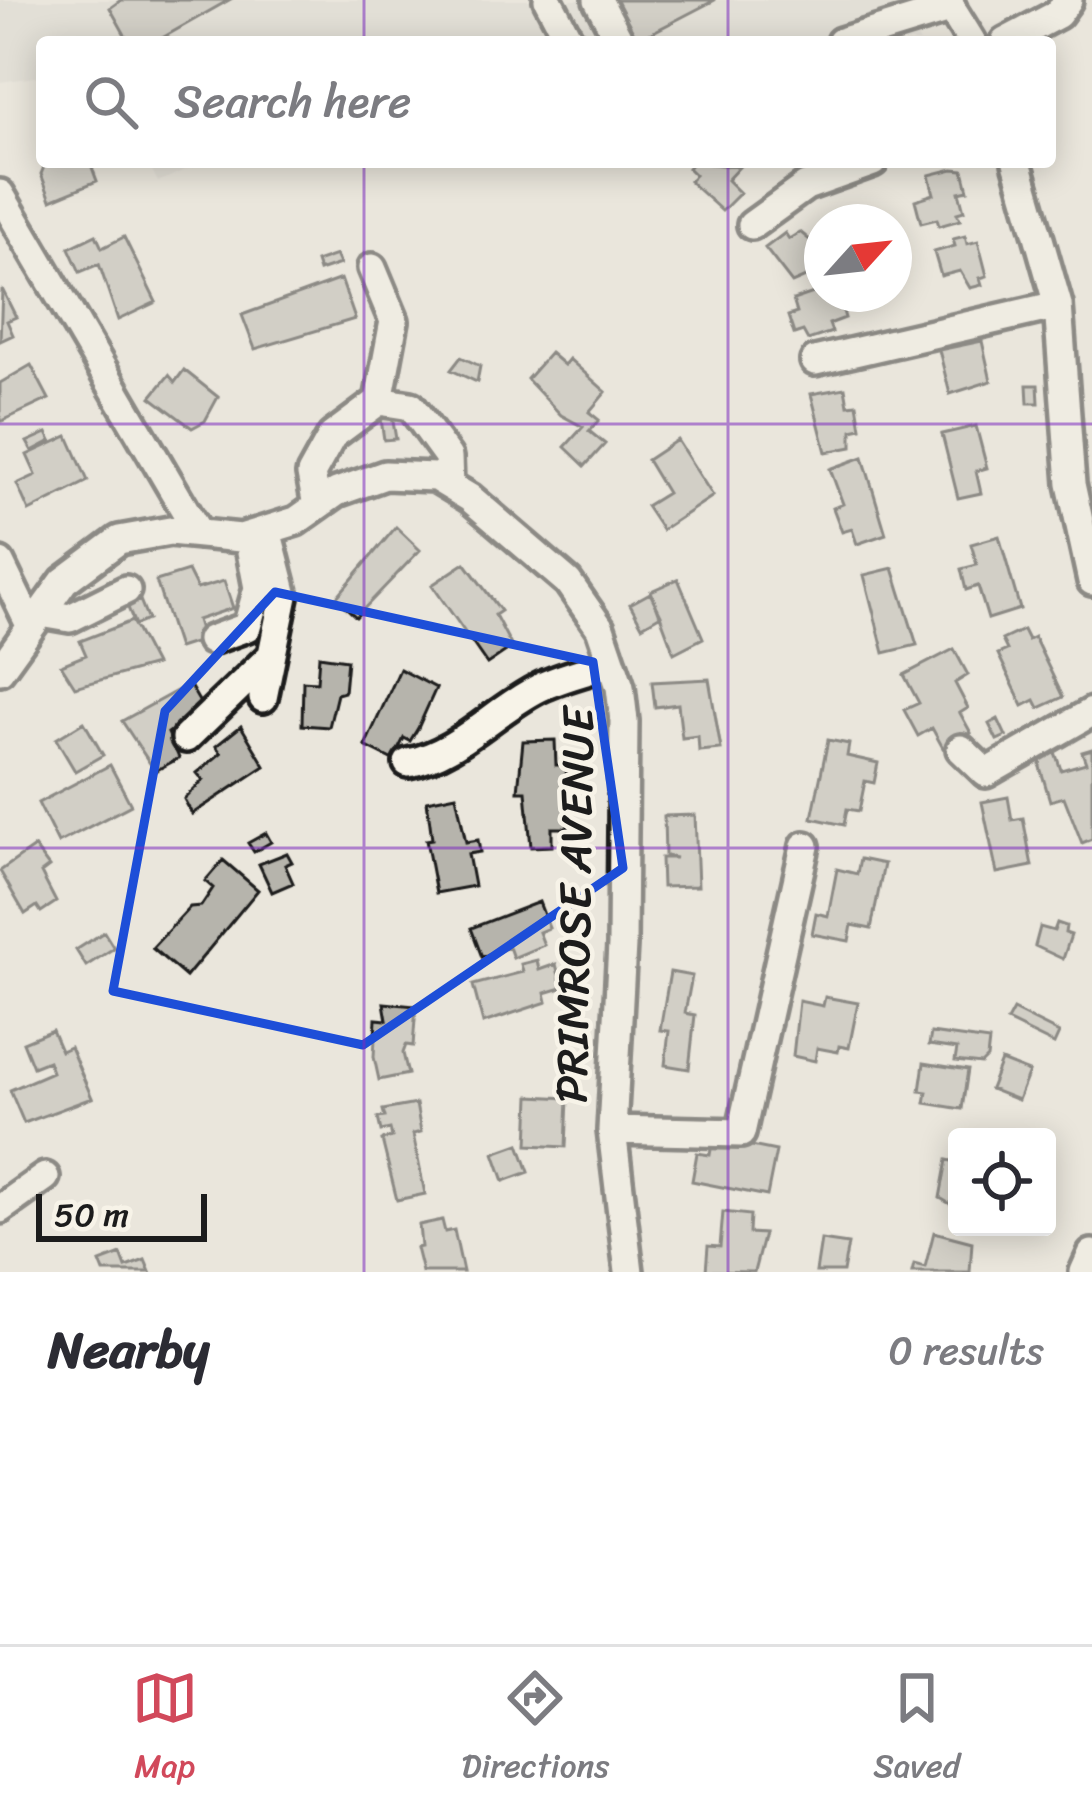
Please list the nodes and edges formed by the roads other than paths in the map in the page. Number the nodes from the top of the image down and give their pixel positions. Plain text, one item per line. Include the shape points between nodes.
1 (548, 0) edge
2 (598, 0) edge
3 (1068, 0) edge
4 (949, 4) edge
5 (567, 36) edge
6 (617, 36) edge
7 (858, 36) edge
8 (968, 36) edge
9 (1016, 36) edge
10 (856, 168) edge
11 (1019, 168) edge
12 (0, 194) edge
13 (752, 225) dead end
14 (372, 268) dead end
15 (1058, 305) junction
16 (815, 361) dead end
17 (379, 401) junction
18 (448, 485) junction
19 (317, 506) junction
20 (258, 533) junction
21 (200, 534) junction
22 (0, 563) edge
23 (1092, 581) edge
24 (126, 590) dead end
25 (36, 620) junction
26 (211, 640) dead end
27 (271, 656) junction
28 (612, 663) junction
29 (0, 670) edge
30 (263, 698) dead end
31 (1092, 712) edge
32 (186, 738) dead end
33 (961, 749) dead end
34 (408, 763) dead end
35 (805, 846) dead end
36 (612, 1130) junction
37 (45, 1177) dead end
38 (0, 1209) edge
39 (1092, 1254) edge
40 (628, 1272) edge
41 (1084, 1272) edge

1 - 5 street
2 - 6 street
3 - 9 street
4 - 7 street
4 - 8 street
10 - 13 street via 806,185
11 - 15 street
12 - 21 street
14 - 17 street via 394,321
15 - 16 street
15 - 23 street via 1071,484
17 - 18 street via 411,406 448,457
17 - 19 street via 332,436 311,474
18 - 19 street via 435,477 385,476
18 - 28 street, PRIMROSE AVENUE via 568,582 600,628
19 - 20 street
20 - 21 street
20 - 26 street via 258,588 247,627
20 - 27 street via 284,596
21 - 25 street via 170,530 119,540 64,581
22 - 25 street
24 - 25 street via 70,618
25 - 29 street
27 - 30 street
27 - 32 street
28 - 34 street via 541,687 441,757
28 - 36 street, PRIMROSE AVENUE via 624,721
31 - 33 street via 986,773
35 - 36 street via 742,1133
36 - 40 street, PRIMROSE AVENUE
37 - 38 street
39 - 41 street

